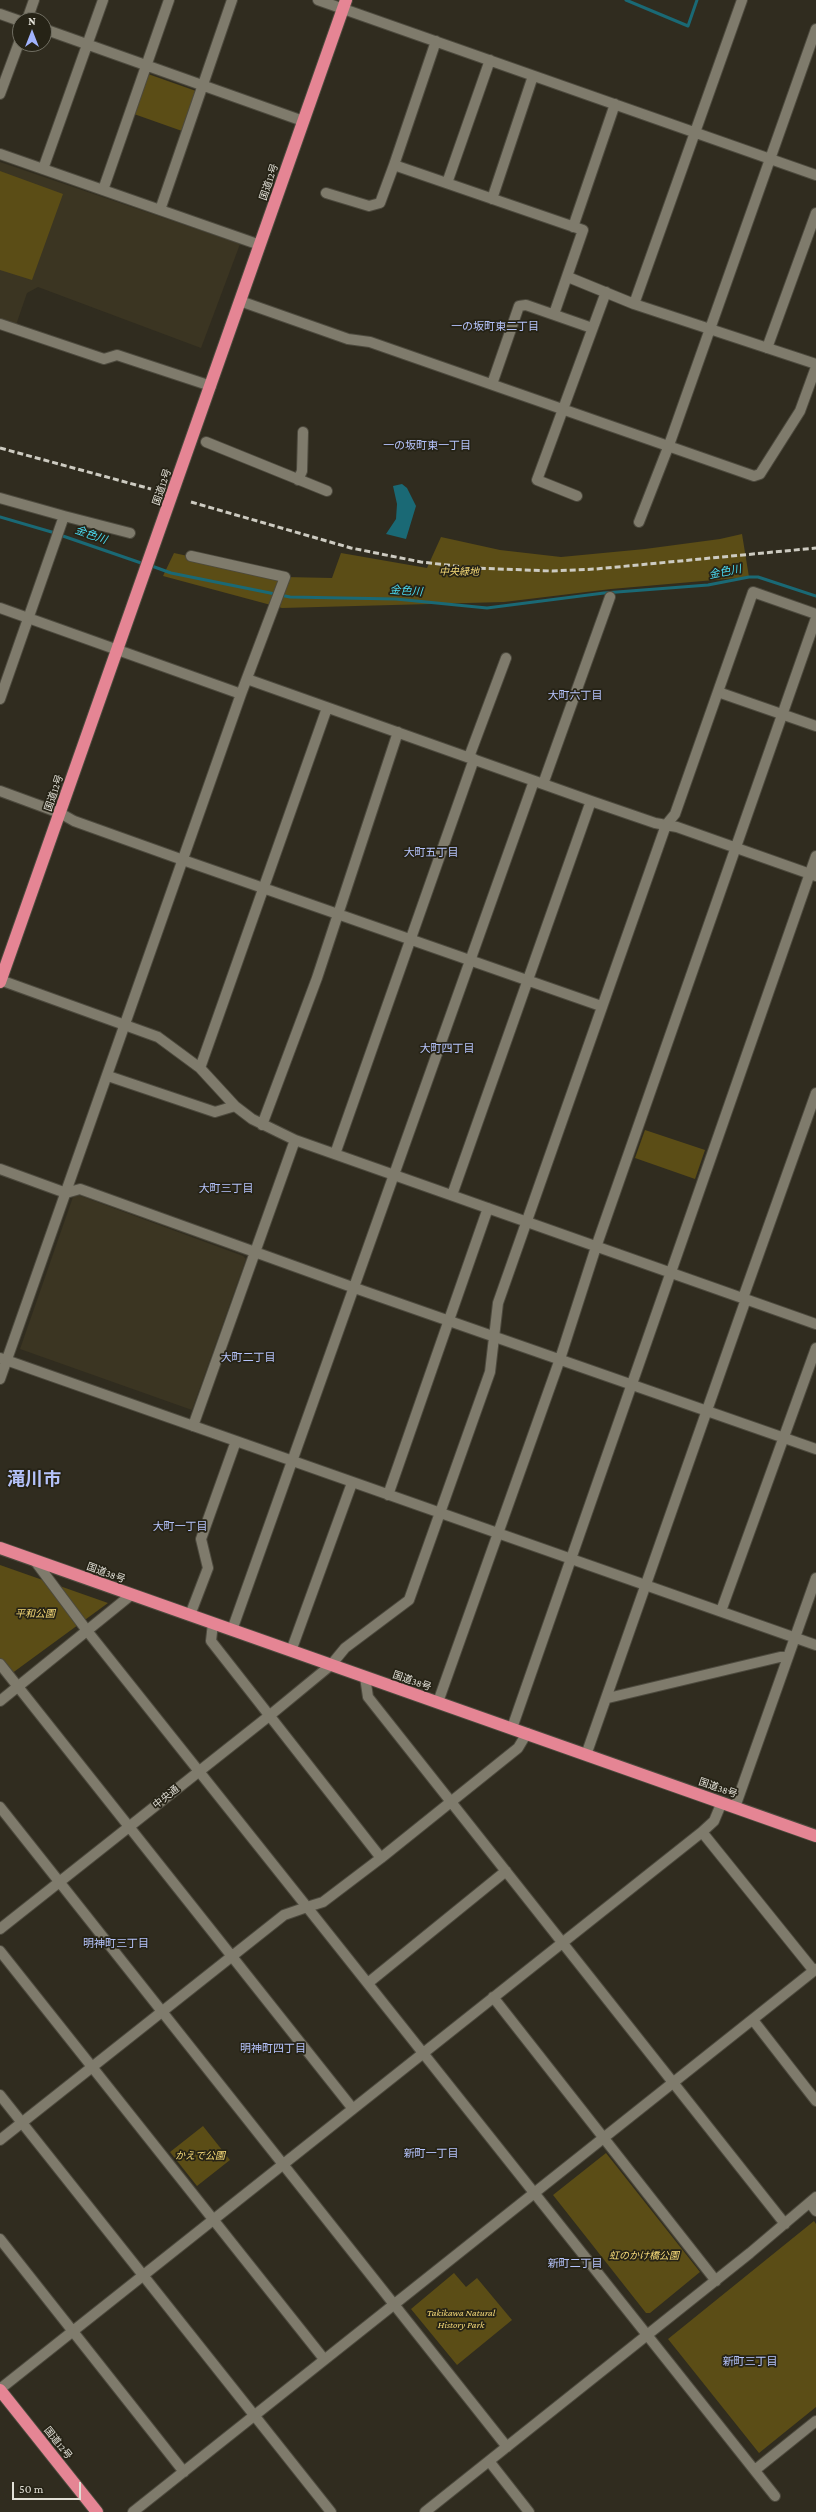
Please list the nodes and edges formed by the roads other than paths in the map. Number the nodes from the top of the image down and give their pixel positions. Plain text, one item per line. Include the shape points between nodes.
1 (34, 0) edge
2 (103, 0) edge
3 (169, 0) edge
4 (232, 0) edge
5 (318, 0) edge
6 (742, 0) edge
7 (345, 4) edge
8 (30, 12) edge
9 (0, 14) edge
10 (12, 18) edge
11 (816, 29) edge
12 (52, 32) edge
13 (436, 41) junction
14 (88, 44) junction
15 (16, 52) edge
16 (490, 60) junction
17 (146, 65) junction
18 (533, 76) junction
19 (202, 85) junction
20 (0, 94) edge
21 (615, 104) junction
22 (303, 121) junction
23 (695, 133) junction
24 (0, 154) edge
25 (771, 159) junction
26 (394, 165) junction
27 (43, 169) junction
28 (816, 175) edge
29 (447, 183) junction
30 (103, 190) junction
31 (326, 193) dead end
32 (492, 199) junction
33 (160, 210) junction
34 (816, 213) edge
35 (573, 227) junction
36 (260, 245) junction
37 (568, 277) junction
38 (606, 292) junction
39 (240, 301) junction
40 (634, 304) junction
41 (554, 314) junction
42 (0, 324) edge
43 (592, 328) junction
44 (710, 329) junction
45 (767, 348) junction
46 (816, 365) edge
47 (492, 384) junction
48 (210, 386) junction
49 (562, 408) junction
50 (303, 432) dead end
51 (206, 442) dead end
52 (669, 445) junction
53 (298, 480) junction
54 (327, 491) dead end
55 (577, 496) dead end
56 (0, 498) edge
57 (64, 516) junction
58 (639, 522) dead end
59 (130, 533) dead end
60 (191, 556) dead end
61 (610, 597) dead end
62 (0, 608) edge
63 (816, 614) edge
64 (28, 618) junction
65 (816, 618) edge
66 (117, 649) junction
67 (506, 658) dead end
68 (247, 679) junction
69 (718, 692) junction
70 (241, 694) junction
71 (0, 699) edge
72 (327, 708) junction
73 (783, 715) junction
74 (816, 726) edge
75 (398, 732) junction
76 (472, 758) junction
77 (538, 782) junction
78 (0, 791) edge
79 (591, 801) junction
80 (60, 812) junction
81 (666, 825) junction
82 (735, 848) junction
83 (816, 856) edge
84 (183, 860) junction
85 (813, 875) edge
86 (264, 888) junction
87 (338, 914) junction
88 (410, 940) junction
89 (470, 961) junction
90 (527, 980) junction
91 (0, 981) edge
92 (602, 1006) junction
93 (125, 1025) junction
94 (200, 1068) junction
95 (108, 1076) junction
96 (816, 1093) edge
97 (235, 1106) junction
98 (262, 1125) junction
99 (295, 1140) junction
100 (334, 1154) junction
101 (0, 1169) edge
102 (394, 1176) junction
103 (66, 1193) junction
104 (452, 1195) junction
105 (488, 1208) junction
106 (526, 1222) junction
107 (596, 1246) junction
108 (255, 1251) junction
109 (670, 1272) junction
110 (352, 1287) junction
111 (745, 1299) junction
112 (449, 1319) junction
113 (815, 1320) edge
114 (493, 1336) junction
115 (816, 1348) edge
116 (3, 1359) edge
117 (560, 1359) junction
118 (0, 1379) edge
119 (632, 1385) junction
120 (708, 1411) junction
121 (193, 1426) junction
122 (782, 1438) junction
123 (236, 1441) junction
124 (816, 1449) edge
125 (291, 1461) junction
126 (352, 1482) junction
127 (388, 1495) junction
128 (440, 1513) junction
129 (498, 1534) junction
130 (0, 1548) edge
131 (571, 1559) junction
132 (35, 1561) junction
133 (816, 1578) edge
134 (646, 1586) junction
135 (132, 1595) junction
136 (721, 1611) junction
137 (190, 1615) junction
138 (213, 1623) junction
139 (232, 1630) junction
140 (88, 1632) junction
141 (795, 1638) junction
142 (816, 1645) edge
143 (292, 1651) junction
144 (788, 1657) junction
145 (0, 1664) edge
146 (331, 1665) junction
147 (365, 1677) junction
148 (18, 1687) junction
149 (608, 1698) junction
150 (0, 1701) edge
151 (438, 1702) junction
152 (269, 1716) junction
153 (512, 1728) junction
154 (527, 1733) junction
155 (586, 1755) junction
156 (199, 1771) junction
157 (451, 1801) junction
158 (722, 1802) junction
159 (0, 1807) edge
160 (735, 1807) junction
161 (128, 1827) junction
162 (702, 1832) junction
163 (816, 1836) edge
164 (381, 1858) junction
165 (506, 1870) junction
166 (59, 1882) junction
167 (307, 1907) junction
168 (0, 1929) edge
169 (562, 1942) junction
170 (0, 1951) edge
171 (232, 1956) junction
172 (815, 1970) edge
173 (368, 1983) junction
174 (493, 1997) junction
175 (162, 2011) junction
176 (752, 2020) junction
177 (423, 2054) junction
178 (93, 2066) junction
179 (675, 2082) junction
180 (0, 2095) edge
181 (816, 2101) edge
182 (353, 2109) junction
183 (22, 2122) junction
184 (604, 2138) junction
185 (0, 2140) edge
186 (283, 2165) junction
187 (534, 2193) junction
188 (814, 2203) edge
189 (215, 2219) junction
190 (785, 2224) junction
191 (0, 2239) edge
192 (143, 2275) junction
193 (716, 2281) junction
194 (394, 2304) junction
195 (73, 2331) junction
196 (647, 2335) junction
197 (324, 2359) junction
198 (0, 2389) edge
199 (255, 2415) junction
200 (816, 2421) edge
201 (507, 2447) junction
202 (489, 2461) junction
203 (755, 2470) junction
204 (184, 2472) junction
205 (775, 2496) dead end
206 (97, 2512) edge
207 (133, 2512) edge
208 (331, 2512) edge
209 (425, 2512) edge
210 (529, 2512) edge

1 - 8 street
2 - 14 street
3 - 17 street
4 - 19 street
5 - 7 street
6 - 23 street
7 - 13 street
7 - 22 highway, 国道12号
9 - 10 street
11 - 25 street
12 - 14 street
13 - 16 street
13 - 26 street
14 - 17 street
14 - 27 street
15 - 20 street
16 - 18 street
16 - 29 street
17 - 19 street
17 - 30 street
18 - 21 street
18 - 32 street
19 - 22 street
19 - 33 street
21 - 23 street
21 - 35 street
22 - 36 highway, 国道12号
23 - 25 street
23 - 40 street
24 - 27 street
25 - 28 street
25 - 44 street
26 - 29 street
26 - 31 street via 380,203 369,206
27 - 30 street
29 - 32 street
30 - 33 street
32 - 35 street
33 - 36 street
34 - 45 street
35 - 37 street via 583,230
36 - 39 highway, 国道12号
37 - 38 street
37 - 41 street
38 - 40 street
38 - 43 street
39 - 47 street via 348,339 370,342
39 - 48 highway, 国道12号
40 - 44 street
41 - 43 street
41 - 47 street via 526,305 519,306
42 - 48 street via 104,359 117,355
43 - 49 street
44 - 45 street
44 - 52 street
45 - 46 street
46 - 52 street via 800,411 760,474 754,476
47 - 49 street
48 - 66 highway, 国道12号
49 - 52 street
49 - 55 street via 536,480
50 - 53 street via 302,471
51 - 53 street
52 - 58 street
53 - 54 street
56 - 57 street
57 - 59 street
57 - 64 street
60 - 68 street via 285,578
61 - 77 street
62 - 64 street
63 - 69 street, 中央通 via 752,592
64 - 66 street
64 - 71 street
65 - 73 street
66 - 70 street
66 - 80 highway, 国道12号
67 - 76 street
68 - 70 street
68 - 72 street
69 - 73 street
69 - 81 street, 中央通 via 675,814
70 - 84 street
72 - 75 street
72 - 86 street
73 - 74 street
73 - 82 street
75 - 76 street
75 - 87 street
76 - 77 street
76 - 88 street
77 - 79 street
77 - 89 street
78 - 80 street
79 - 81 street
79 - 90 street
80 - 84 street via 74,821
80 - 91 highway, 国道12号
81 - 82 street
81 - 92 street, 中央通
82 - 85 street
82 - 107 street
83 - 85 street
84 - 86 street
84 - 93 street
85 - 109 street
86 - 87 street
86 - 94 street
87 - 88 street
87 - 98 street
88 - 89 street
88 - 100 street
89 - 90 street
89 - 102 street
90 - 92 street
90 - 104 street
91 - 93 street
92 - 106 street, 中央通
93 - 94 street via 158,1037
93 - 95 street
94 - 97 street
95 - 97 street via 215,1112
95 - 103 street
96 - 111 street
97 - 98 street
98 - 99 street
99 - 100 street
99 - 108 street
100 - 102 street
101 - 103 street
102 - 104 street
102 - 110 street
103 - 108 street via 80,1189
103 - 116 street
104 - 105 street
105 - 106 street
105 - 112 street
106 - 107 street
106 - 114 street, 中央通 via 498,1303
107 - 109 street
107 - 117 street
108 - 110 street
108 - 121 street
109 - 111 street
109 - 119 street
110 - 112 street
110 - 125 street
111 - 113 street
111 - 120 street
112 - 114 street
112 - 127 street
114 - 117 street
114 - 128 street, 中央通 via 490,1372
115 - 122 street
116 - 118 street
116 - 121 street
117 - 119 street
117 - 129 street
119 - 120 street
119 - 131 street
120 - 122 street
120 - 134 street
121 - 123 street
122 - 124 street
122 - 136 street
123 - 125 street
123 - 137 street via 201,1539 208,1568
125 - 126 street
125 - 139 street
126 - 127 street
126 - 143 street
127 - 128 street
128 - 129 street
128 - 146 street, 中央通 via 409,1600 345,1648
129 - 131 street
129 - 151 street
130 - 132 highway, 国道38号
131 - 134 street
131 - 153 street
132 - 135 highway, 国道38号
132 - 140 street
133 - 141 street
134 - 136 street
134 - 149 street
135 - 137 highway, 国道38号
135 - 140 street
136 - 141 street
137 - 138 highway, 国道38号
138 - 139 highway, 国道38号
138 - 152 street via 211,1641
139 - 143 highway, 国道38号
140 - 148 street
140 - 156 street
141 - 142 street
141 - 144 street
143 - 146 highway, 国道38号
144 - 149 street
144 - 160 street
145 - 148 street
146 - 147 highway, 国道38号
146 - 152 street, 中央通
147 - 151 highway, 国道38号
147 - 157 street via 368,1696
148 - 150 street
148 - 161 street
149 - 155 street
151 - 153 highway, 国道38号
152 - 156 street, 中央通
152 - 164 street
153 - 154 highway, 国道38号
154 - 155 highway, 国道38号
154 - 157 street via 518,1748
155 - 158 highway, 国道38号
156 - 161 street, 中央通
156 - 167 street
157 - 164 street
157 - 165 street
158 - 160 highway, 国道38号
158 - 162 street via 714,1821
159 - 166 street
160 - 163 highway, 国道38号
161 - 166 street, 中央通
161 - 171 street
162 - 169 street
162 - 172 street
164 - 167 street via 323,1902
165 - 169 street
165 - 173 street
166 - 168 street, 中央通
166 - 175 street
167 - 171 street via 284,1914
167 - 173 street
169 - 174 street
169 - 179 street
170 - 178 street
171 - 175 street
171 - 182 street
172 - 176 street
173 - 177 street
174 - 177 street
174 - 184 street
175 - 178 street
175 - 186 street
176 - 179 street
176 - 181 street
177 - 182 street
177 - 187 street
178 - 183 street
178 - 189 street
179 - 184 street
179 - 190 street
180 - 183 street
182 - 186 street
183 - 185 street
183 - 192 street
184 - 187 street
184 - 193 street
186 - 189 street
186 - 194 street
187 - 194 street
187 - 196 street
188 - 190 street
189 - 192 street
189 - 197 street
190 - 193 street
191 - 195 street
192 - 195 street
192 - 199 street
193 - 196 street
194 - 197 street
194 - 201 street
195 - 198 street
195 - 204 street
196 - 201 street
196 - 203 street
197 - 199 street
198 - 206 highway, 国道12号
199 - 204 street
199 - 208 street
200 - 203 street
201 - 202 street
202 - 209 street
202 - 210 street
203 - 205 street
204 - 207 street

